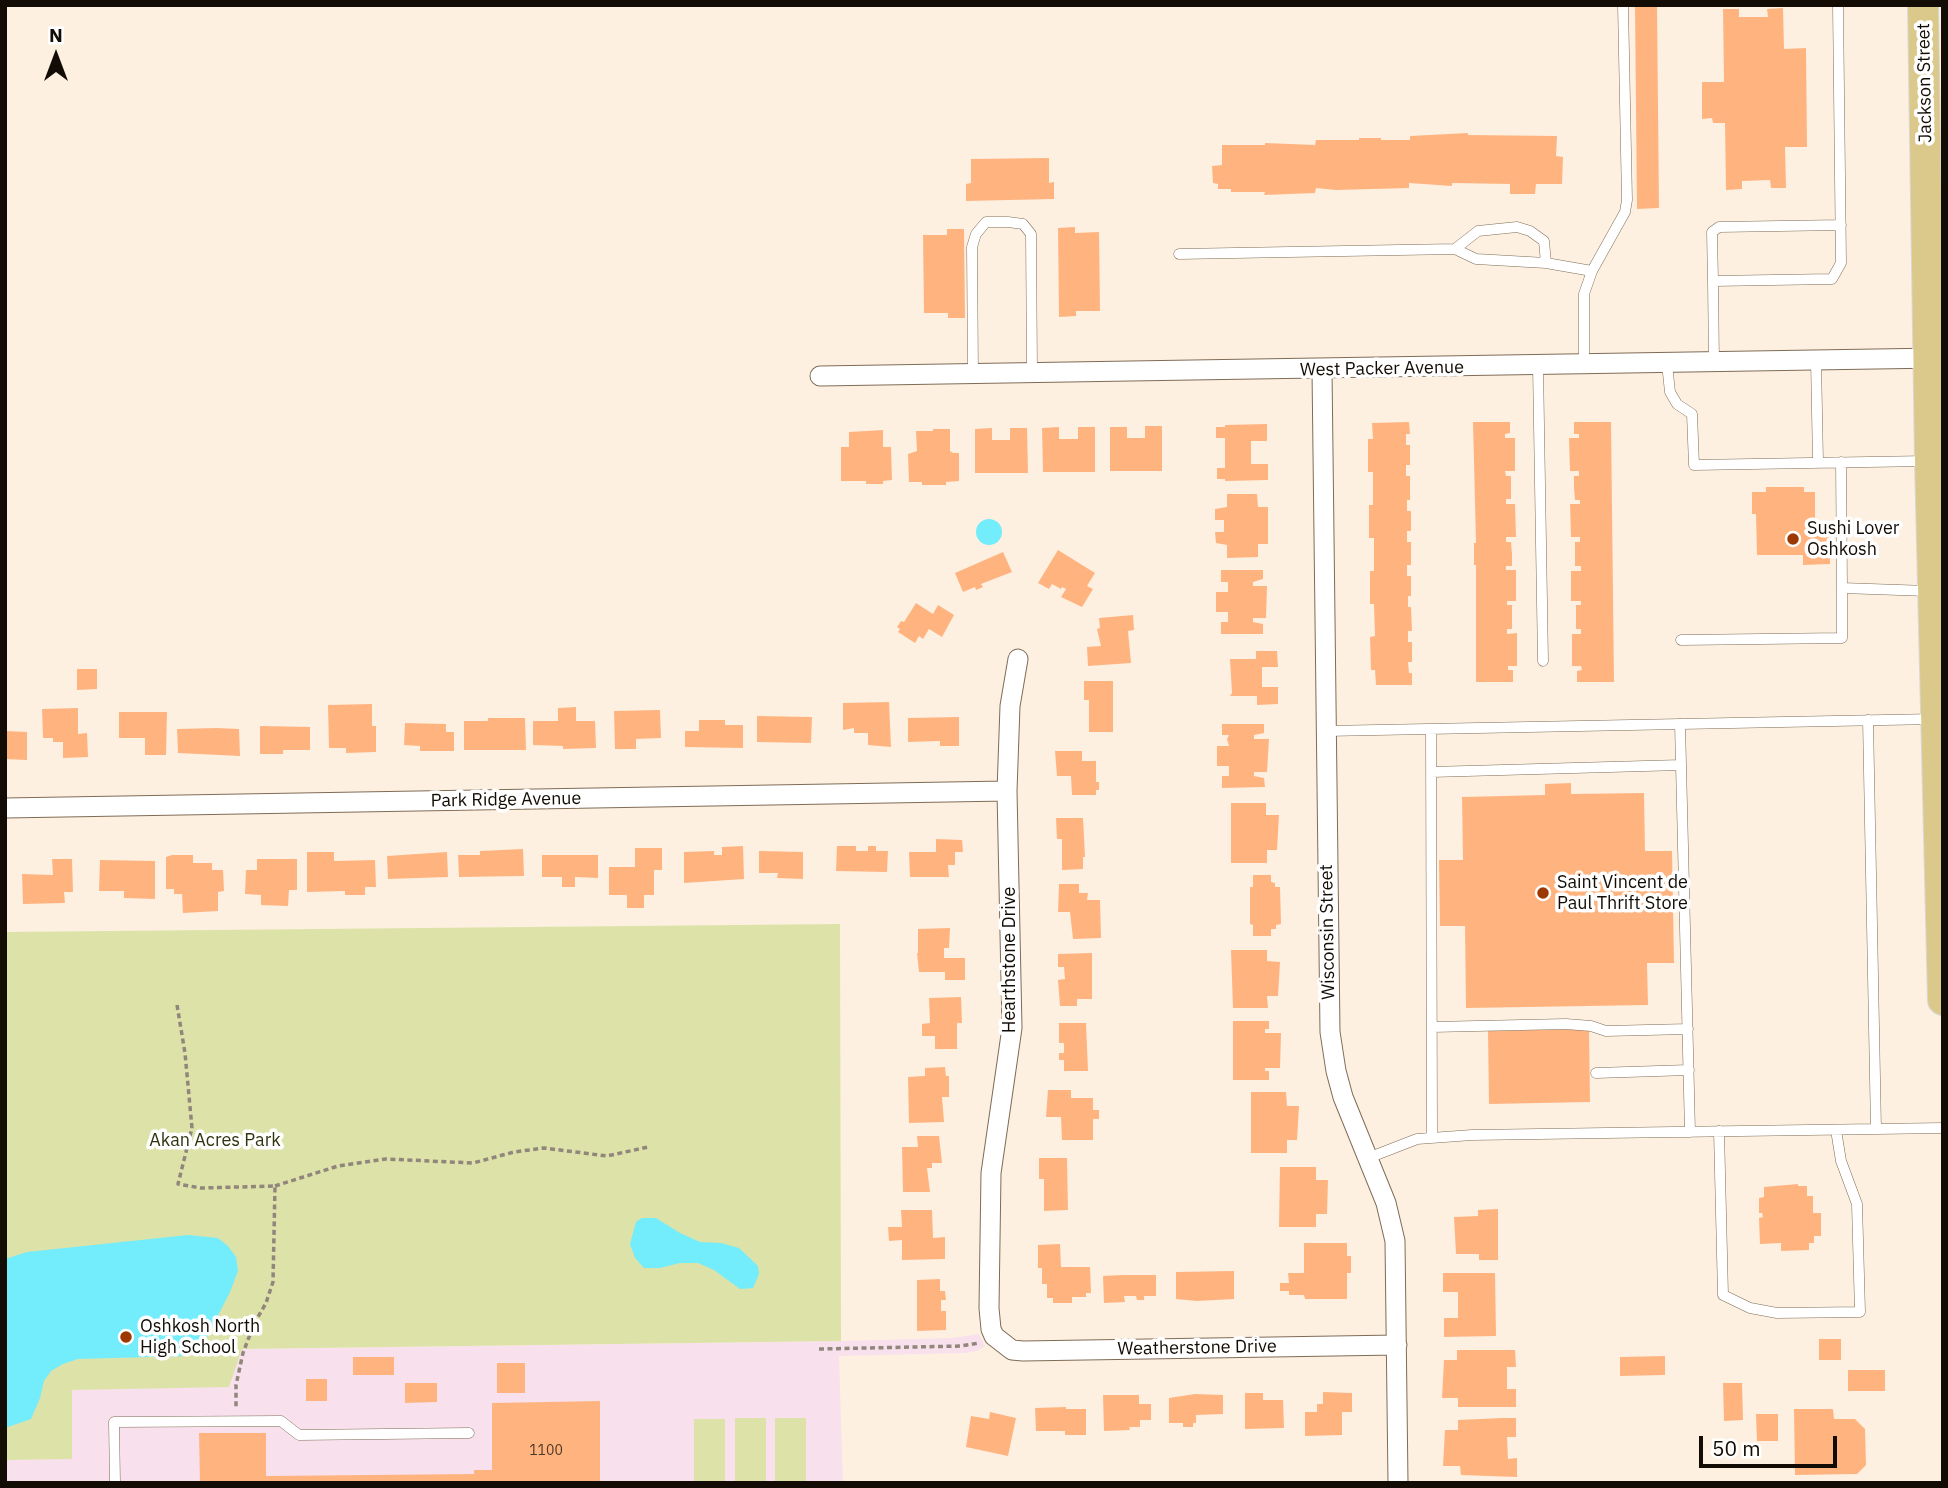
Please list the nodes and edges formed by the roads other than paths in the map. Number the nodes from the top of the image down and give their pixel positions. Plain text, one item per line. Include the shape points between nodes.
1 (1623, 5) edge
2 (1838, 5) edge
3 (1923, 5) edge
4 (1841, 225) junction
5 (1455, 249) junction
6 (1179, 254) dead end
7 (1546, 263) junction
8 (1592, 271) junction
9 (1713, 281) junction
10 (1935, 358) edge
11 (1816, 361) junction
12 (1714, 363) junction
13 (1667, 364) junction
14 (1538, 366) junction
15 (1584, 366) junction
16 (1322, 370) junction
17 (1032, 374) junction
18 (973, 375) junction
19 (820, 376) dead end
20 (1930, 461) junction
21 (1818, 462) junction
22 (1841, 462) junction
23 (1842, 588) junction
24 (1936, 607) edge
25 (1681, 640) dead end
26 (1018, 659) dead end
27 (1543, 661) dead end
28 (1936, 719) junction
29 (1868, 720) junction
30 (1680, 724) junction
31 (1431, 729) junction
32 (1326, 730) junction
33 (1681, 765) junction
34 (1431, 772) junction
35 (1007, 792) junction
36 (5, 808) edge
37 (1943, 1000) edge
38 (1432, 1027) junction
39 (1688, 1029) junction
40 (1689, 1070) junction
41 (1596, 1073) dead end
42 (1943, 1128) edge
43 (1876, 1129) junction
44 (1836, 1130) junction
45 (1719, 1131) junction
46 (1690, 1132) junction
47 (1432, 1138) junction
48 (1367, 1158) junction
49 (996, 1339) joint
50 (1397, 1345) junction
51 (469, 1433) dead end
52 (115, 1483) edge
53 (1398, 1483) edge

1 - 8 lane via 1627,200 1625,212
2 - 4 lane
3 - 10 main road, Jackson Street
4 - 9 lane via 1841,263 1832,279
4 - 9 lane via 1719,227 1712,232
5 - 6 lane
5 - 7 lane via 1476,259
5 - 7 lane via 1478,232 1517,226 1544,241
7 - 8 lane
8 - 15 lane via 1584,294
9 - 12 lane
10 - 11 street, West Packer Avenue
10 - 20 main road, Jackson Street
11 - 12 street, West Packer Avenue
11 - 21 lane
12 - 13 street, West Packer Avenue
13 - 15 street, West Packer Avenue
13 - 21 lane via 1670,392 1677,404 1692,414 1694,465
14 - 15 street, West Packer Avenue
14 - 16 street, West Packer Avenue
14 - 27 lane
16 - 17 street, West Packer Avenue
16 - 32 street, Wisconsin Street
17 - 18 street, West Packer Avenue
17 - 18 lane via 1031,234 1023,224 986,222 972,247
18 - 19 street, West Packer Avenue
20 - 22 lane
20 - 24 main road, Jackson Street
21 - 22 lane
22 - 23 lane
23 - 24 lane
23 - 25 lane via 1842,638
24 - 28 main road, Jackson Street
26 - 35 street, Hearthstone Drive via 1010,706
28 - 29 lane
28 - 37 main road, Jackson Street
29 - 30 lane
29 - 43 lane
30 - 31 lane
30 - 33 lane
31 - 32 lane
31 - 34 lane
32 - 48 street, Wisconsin Street via 1330,1032 1339,1084
33 - 34 lane
33 - 39 lane
34 - 38 lane
35 - 36 street, Park Ridge Avenue
35 - 49 street, Hearthstone Drive via 1013,1001 991,1173 989,1308
38 - 39 lane via 1566,1024 1606,1031
38 - 47 lane
39 - 40 lane
40 - 41 lane
40 - 46 lane
42 - 43 lane
43 - 44 lane
44 - 45 lane
44 - 45 lane via 1841,1161 1857,1204 1860,1312 1777,1313 1750,1308 1723,1295
45 - 46 lane
46 - 47 lane
47 - 48 lane
48 - 50 street, Wisconsin Street via 1386,1203 1395,1241
49 - 50 street, Weatherstone Drive via 1012,1350 1023,1351
50 - 53 street, Wisconsin Street
51 - 52 lane via 299,1436 281,1421 114,1422

